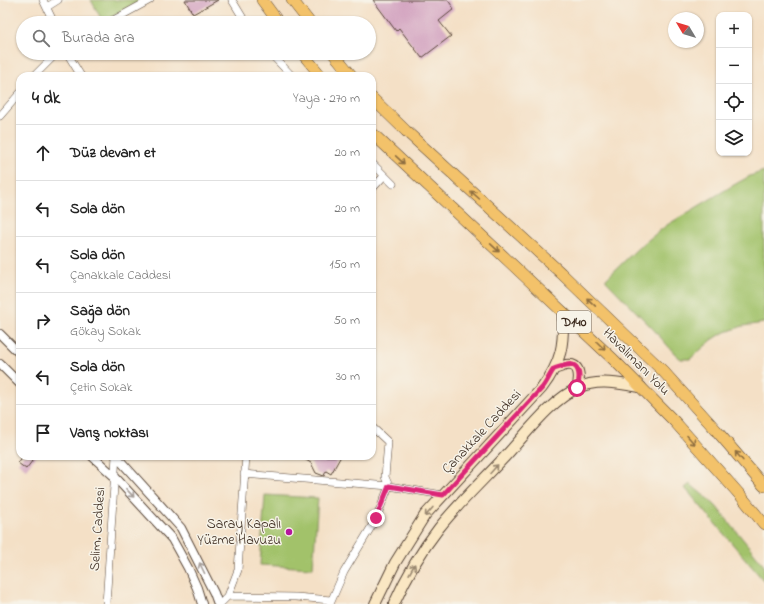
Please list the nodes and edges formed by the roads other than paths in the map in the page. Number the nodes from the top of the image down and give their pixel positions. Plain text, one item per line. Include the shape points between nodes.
1 (58, 0) edge
2 (150, 0) edge
3 (232, 0) edge
4 (262, 0) edge
5 (292, 0) edge
6 (45, 3) edge
7 (51, 16) edge
8 (121, 16) edge
9 (242, 16) edge
10 (274, 16) edge
11 (305, 16) edge
12 (50, 60) edge
13 (71, 60) edge
14 (277, 60) edge
15 (308, 60) edge
16 (339, 60) edge
17 (38, 72) edge
18 (78, 72) edge
19 (288, 72) edge
20 (318, 72) edge
21 (349, 72) edge
22 (16, 98) edge
23 (376, 102) edge
24 (0, 116) edge
25 (376, 137) edge
26 (376, 167) edge
27 (384, 176) junction
28 (393, 184) dead end
29 (376, 185) edge
30 (563, 312) junction
31 (0, 334) edge
32 (16, 350) edge
33 (0, 364) edge
34 (554, 369) junction
35 (16, 380) edge
36 (641, 387) junction
37 (577, 388) junction
38 (376, 430) edge
39 (96, 460) edge
40 (116, 460) edge
41 (120, 460) edge
42 (246, 460) edge
43 (244, 474) junction
44 (115, 477) junction
45 (389, 486) junction
46 (764, 486) edge
47 (443, 495) junction
48 (764, 524) edge
49 (228, 596) junction
50 (330, 602) edge
51 (106, 604) edge
52 (202, 604) edge
53 (219, 604) edge
54 (375, 604) edge
55 (394, 604) edge

1 - 6 street
2 - 8 street
3 - 9 street
4 - 10 highway
5 - 11 highway
6 - 7 street
12 - 17 street
13 - 18 street
14 - 19 street
15 - 20 highway
16 - 21 highway
22 - 24 street
46 -> 23 highway, Havalimanı Yolu / D140 via 663,371
25 -> 30 highway, Havalimanı Yolu / D140
26 - 27 street
27 - 28 street
27 - 29 street
30 - 34 main road, Çanakkale Caddesi via 563,342
30 -> 36 highway, Havalimanı Yolu / D140
31 - 32 street
33 - 35 street
34 - 37 main road via 568,364 577,368 580,373
34 - 47 main road, Çanakkale Caddesi via 542,388
36 - 37 main road via 603,382
36 -> 48 highway, Havalimanı Yolu / D140
55 -> 37 main road via 416,562 447,519 545,414 559,400
38 - 45 street via 388,442 385,477
39 - 44 street
40 - 44 street, Selim. Caddesi
53 -> 41 street via 181,528
42 - 43 street
43 - 45 street
43 - 49 street via 238,570
44 - 51 street, Selim. Caddesi
44 -> 52 street via 172,538 188,568
45 - 47 street
45 - 50 street via 376,518 344,572
47 -> 54 main road, Çanakkale Caddesi via 409,539
49 - 50 street via 296,597
49 - 53 street

